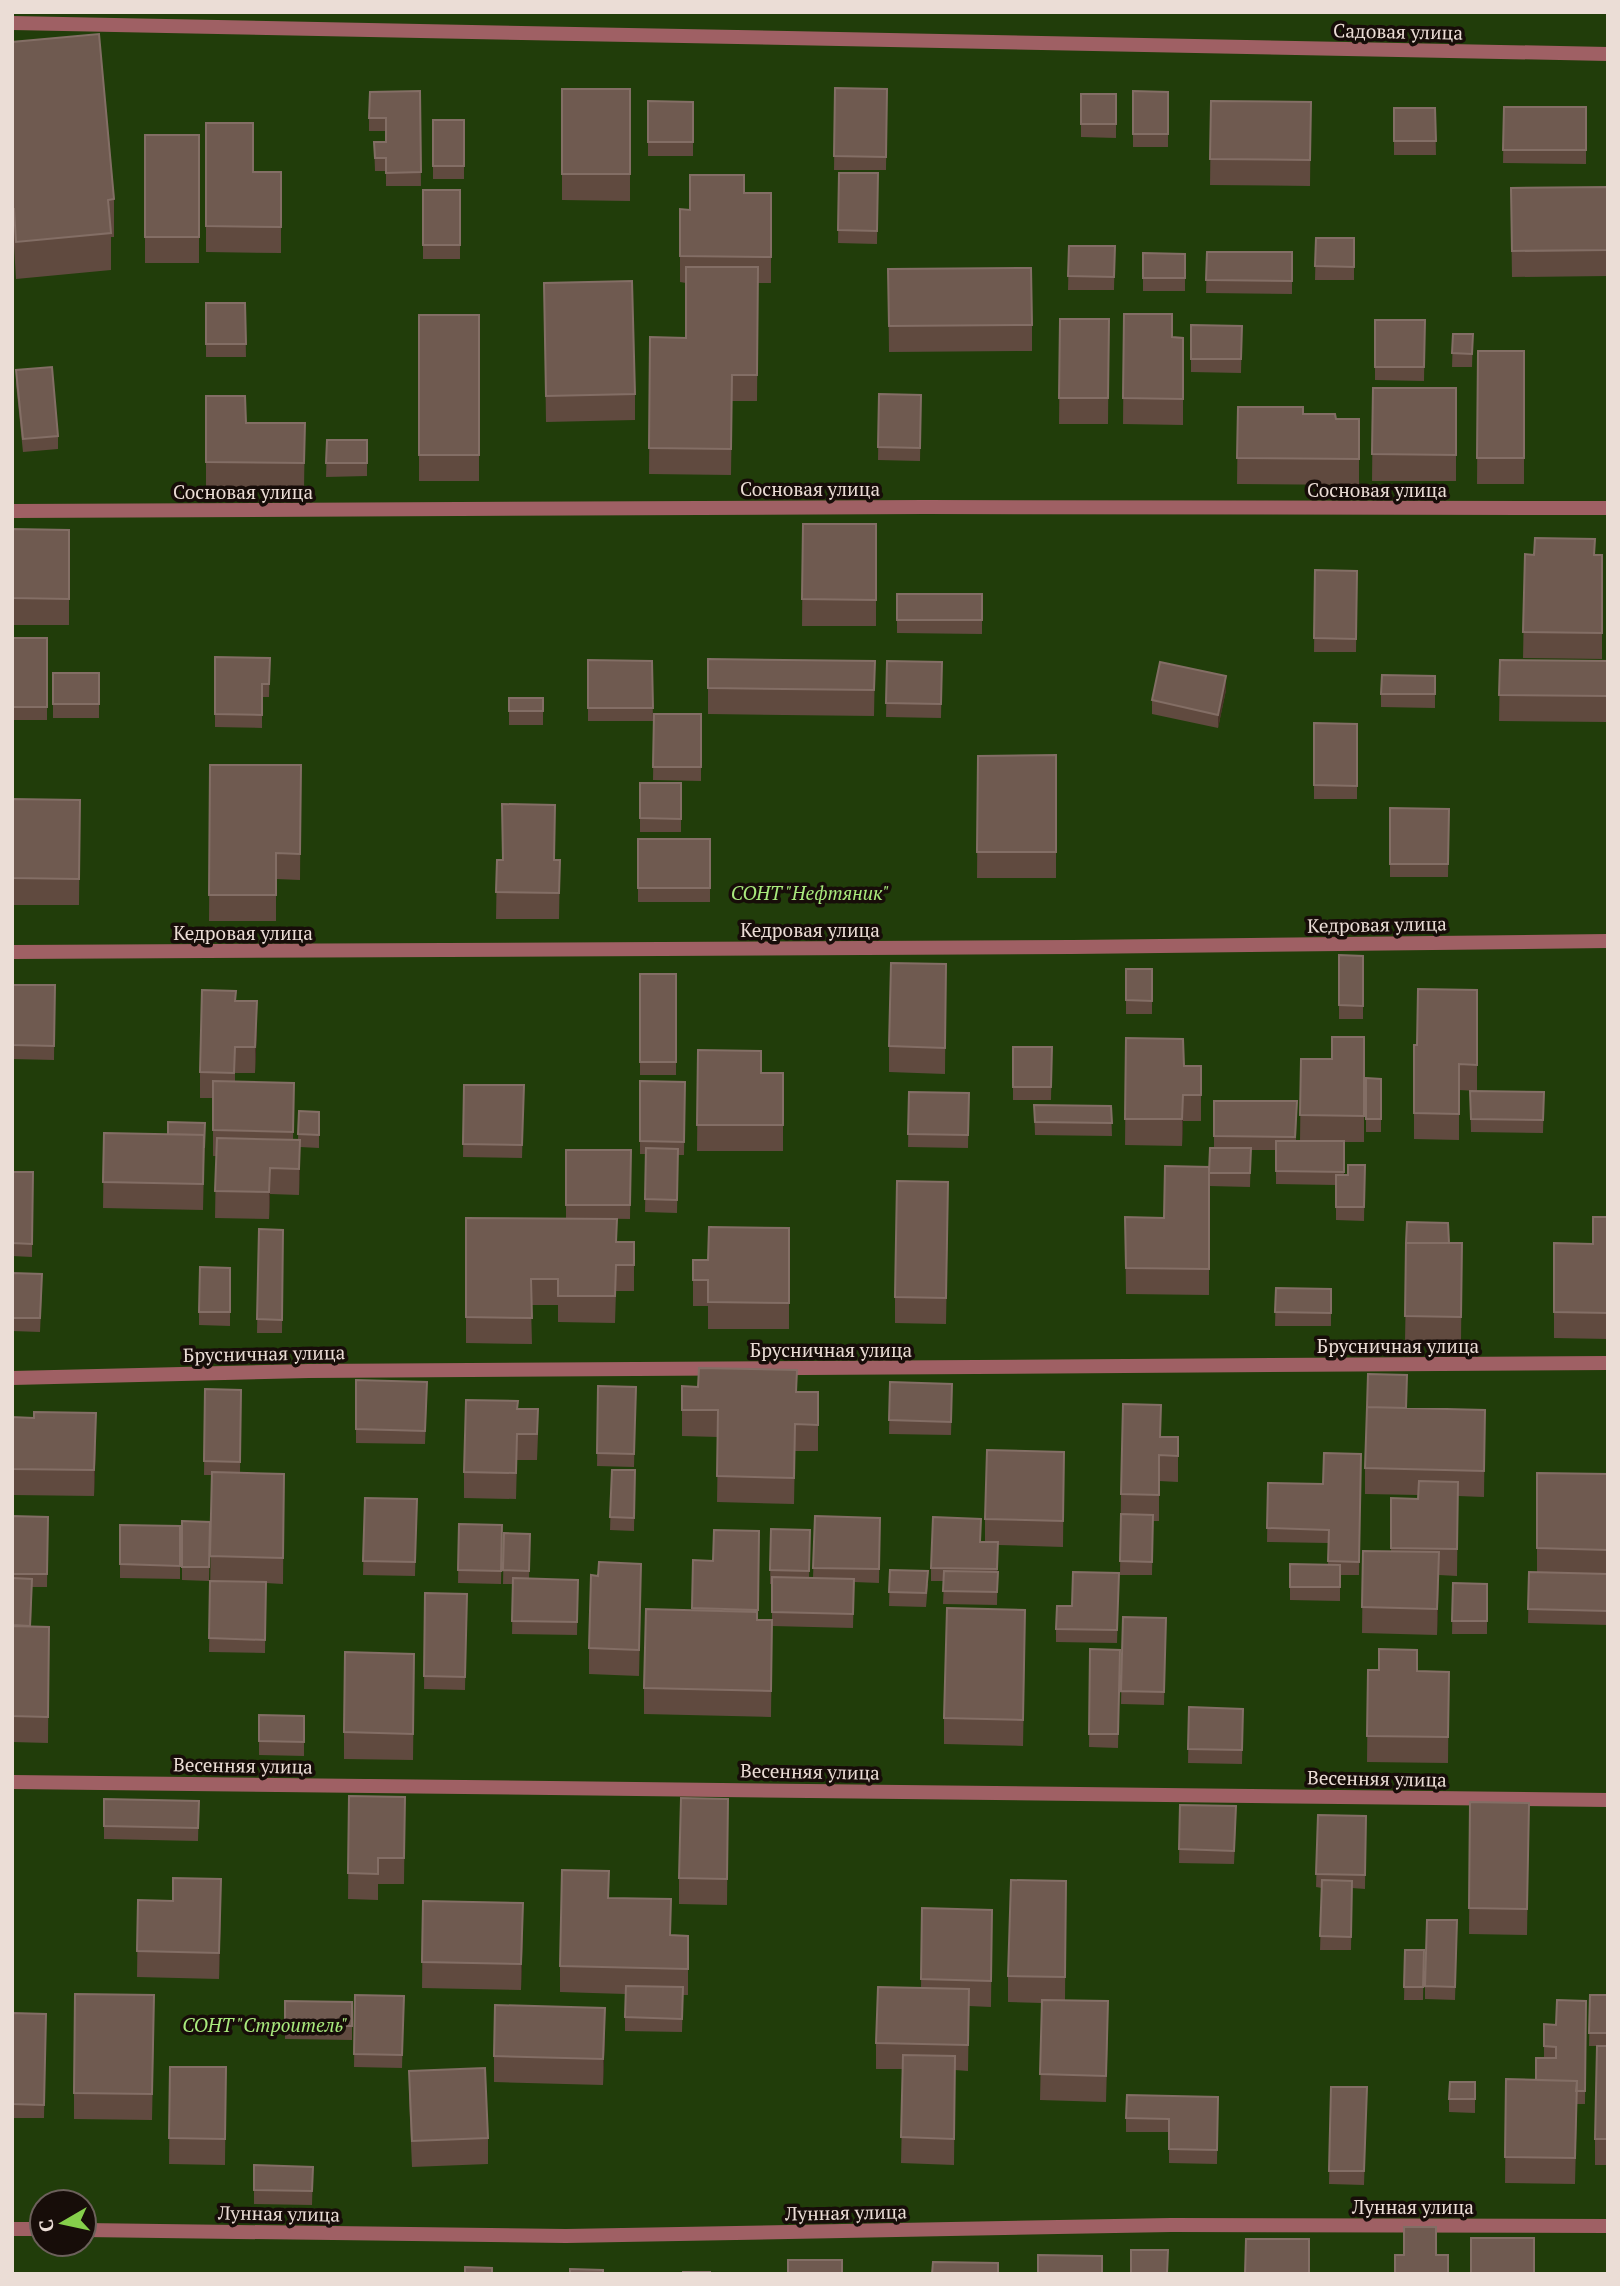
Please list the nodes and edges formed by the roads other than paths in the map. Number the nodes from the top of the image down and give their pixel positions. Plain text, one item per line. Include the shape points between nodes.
1 (12, 23) edge
2 (1608, 54) edge
3 (1608, 508) edge
4 (12, 511) edge
5 (1608, 941) edge
6 (12, 952) edge
7 (1608, 1363) edge
8 (12, 1378) edge
9 (12, 1782) edge
10 (1608, 1800) edge
11 (1608, 2226) edge
12 (98, 2230) edge

1 - 2 street, Садовая улица
3 - 4 street, Сосновая улица
5 - 6 street, Кедровая улица
7 - 8 street, Брусничная улица via 309,1371
9 - 10 street, Весенняя улица
11 - 12 street, Лунная улица via 1171,2225 566,2236

